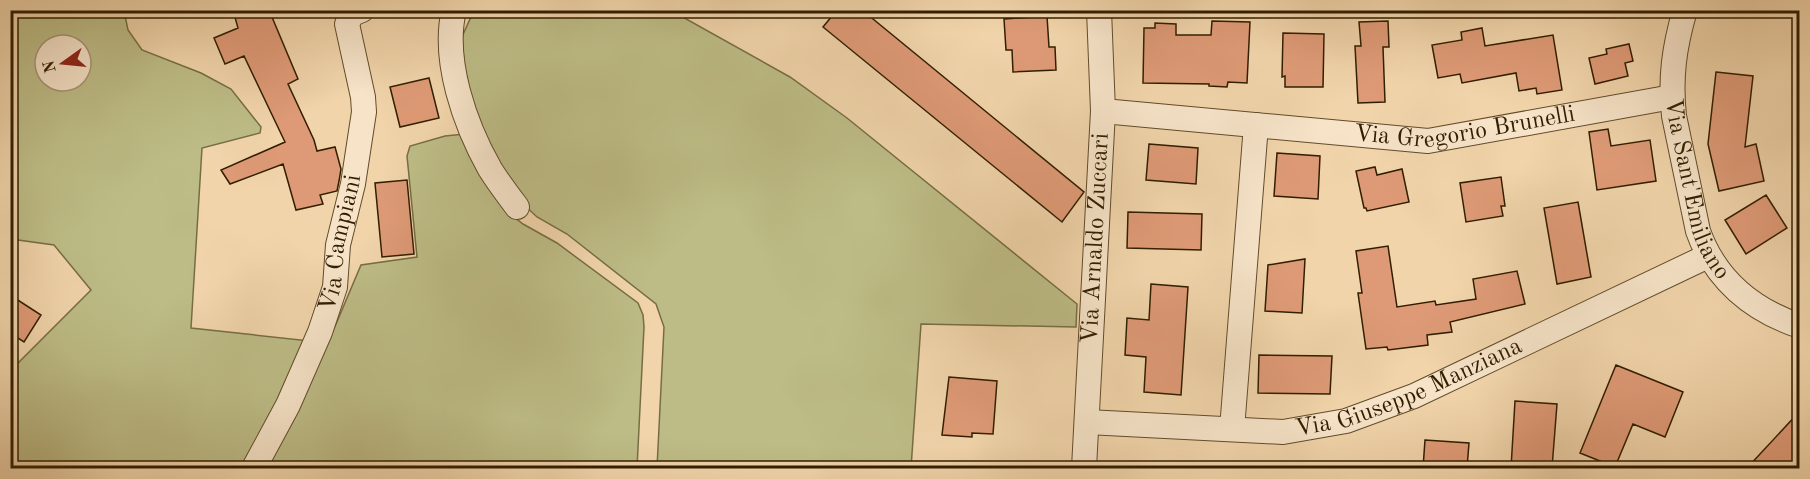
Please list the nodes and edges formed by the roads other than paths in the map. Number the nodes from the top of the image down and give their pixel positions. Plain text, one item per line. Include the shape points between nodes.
1 (362, 10) edge
2 (454, 10) edge
3 (1099, 10) edge
4 (1685, 10) edge
5 (1672, 97) junction
6 (1103, 111) junction
7 (1256, 125) junction
8 (517, 207) dead end
9 (1708, 256) junction
10 (1800, 326) edge
11 (1087, 422) junction
12 (1232, 429) junction
13 (254, 468) edge
14 (1084, 468) edge

1 - 13 street, Via Campiani via 352,14 347,24 364,112 353,184 338,245 335,287 320,332
2 - 8 street via 450,28 452,73 490,169
3 - 6 street, Via Arnaldo Zuccari
4 - 5 street, Via Sant'Emiliano via 1677,38
5 - 7 street, Via Gregorio Brunelli via 1428,141
5 - 9 street, Via Sant'Emiliano via 1698,231
6 - 7 street, Via Gregorio Brunelli
6 - 11 street, Via Arnaldo Zuccari
7 - 12 street
9 - 10 street, Via Sant'Emiliano via 1752,303
9 - 12 street, Via Giuseppe Manziana via 1414,396 1346,421 1283,432
11 - 12 street, Via Giuseppe Manziana
11 - 14 street, Via Arnaldo Zuccari

